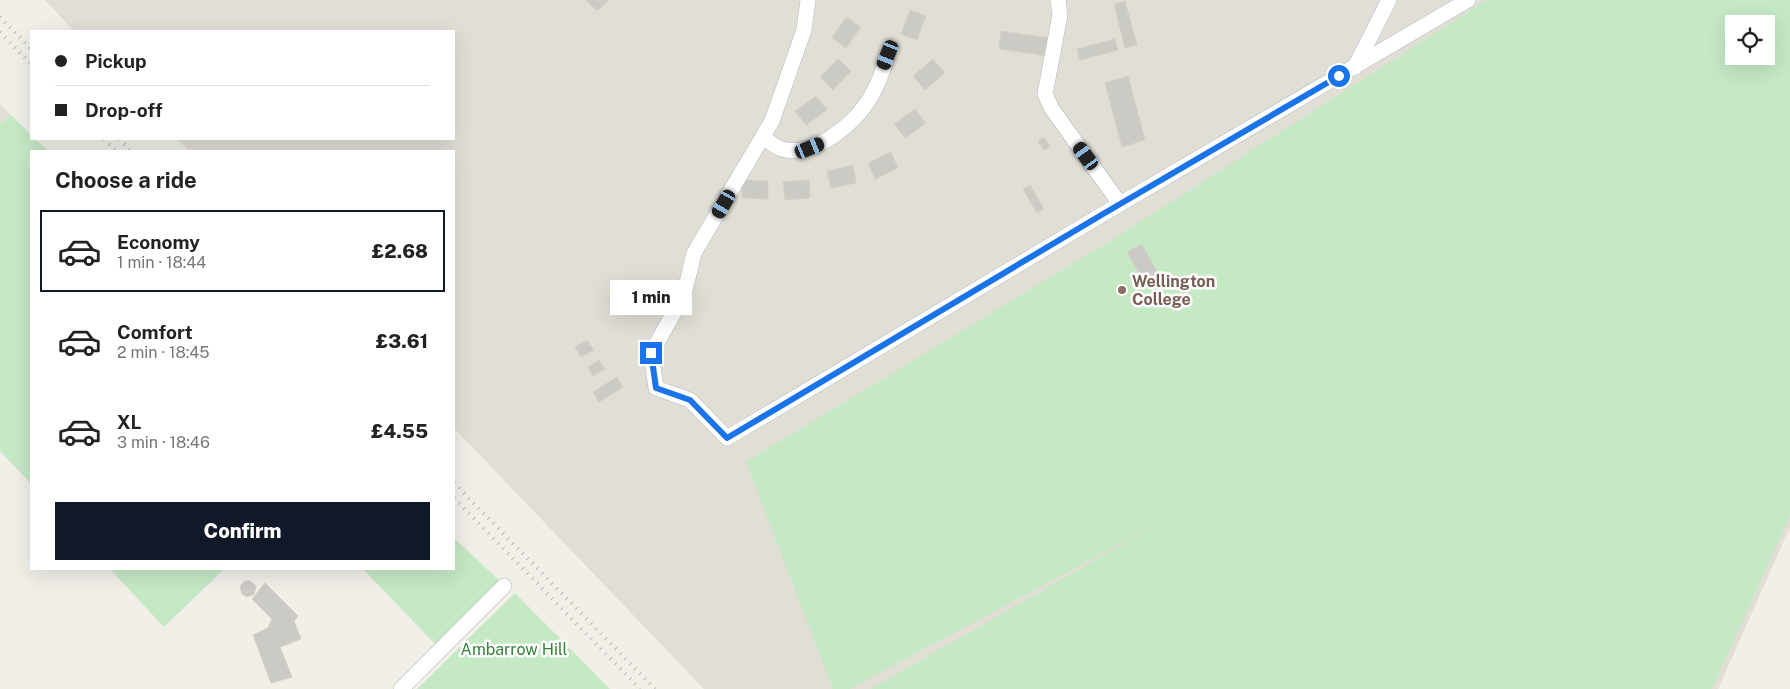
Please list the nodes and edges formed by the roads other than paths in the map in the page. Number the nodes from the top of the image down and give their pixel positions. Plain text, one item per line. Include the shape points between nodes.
1 (808, 0) edge
2 (1058, 0) edge
3 (1389, 0) edge
4 (1468, 0) edge
5 (888, 55) dead end
6 (1355, 67) junction
7 (763, 137) junction
8 (1120, 204) junction
9 (504, 586) dead end
10 (401, 689) edge

1 - 7 lane via 804,30 772,121
2 - 8 lane via 1060,15 1045,94 1052,109
3 - 6 lane
4 - 6 lane
5 - 7 lane via 874,91 860,112 841,131 822,143 803,149 785,150
6 - 8 lane
7 - 8 lane via 694,253 684,295 651,353 656,388 690,400 727,438
9 - 10 lane

